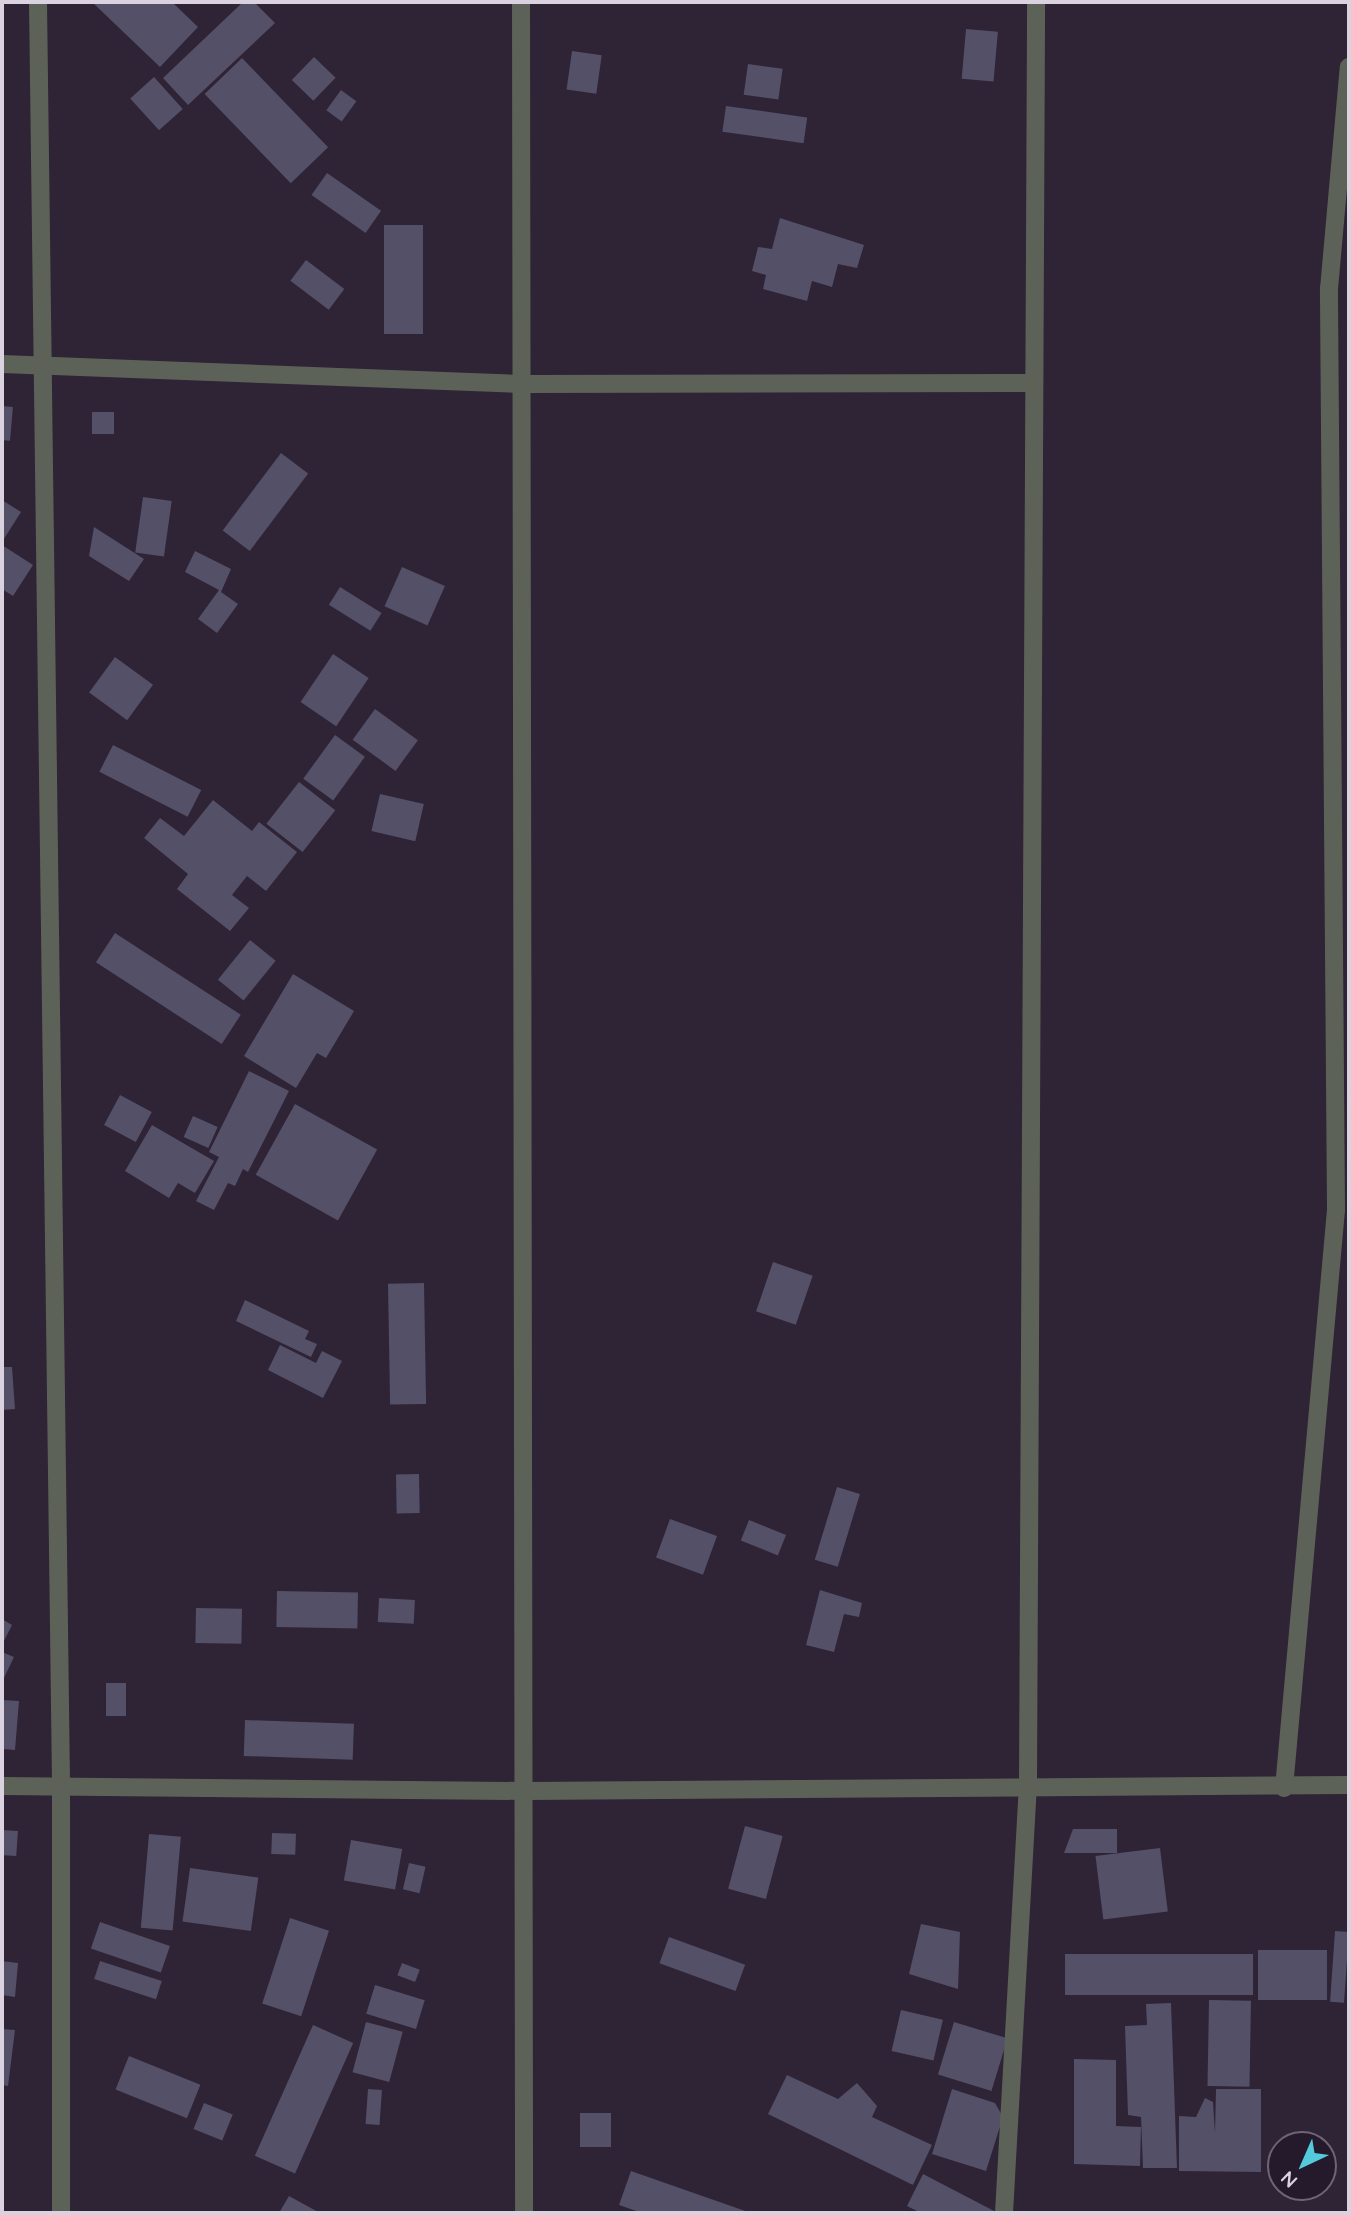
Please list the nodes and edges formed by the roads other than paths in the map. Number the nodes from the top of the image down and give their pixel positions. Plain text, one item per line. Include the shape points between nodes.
1 (38, 2) edge
2 (521, 2) edge
3 (1036, 2) edge
4 (1349, 67) edge
5 (43, 363) junction
6 (2, 364) edge
7 (1033, 383) junction
8 (521, 384) junction
9 (61, 1785) junction
10 (1349, 1785) edge
11 (2, 1786) edge
12 (1028, 1786) junction
13 (1284, 1788) junction
14 (526, 1791) junction
15 (61, 2213) edge
16 (524, 2213) edge
17 (1004, 2213) edge

1 - 5 street
2 - 8 street
3 - 7 street
4 - 13 street via 1329,289 1336,1210
5 - 6 street
5 - 8 street
5 - 9 street
7 - 8 street
7 - 12 street
8 - 14 street
9 - 11 street
9 - 14 street
9 - 15 street
10 - 13 street
12 - 13 street
12 - 14 street
12 - 17 street
14 - 16 street

